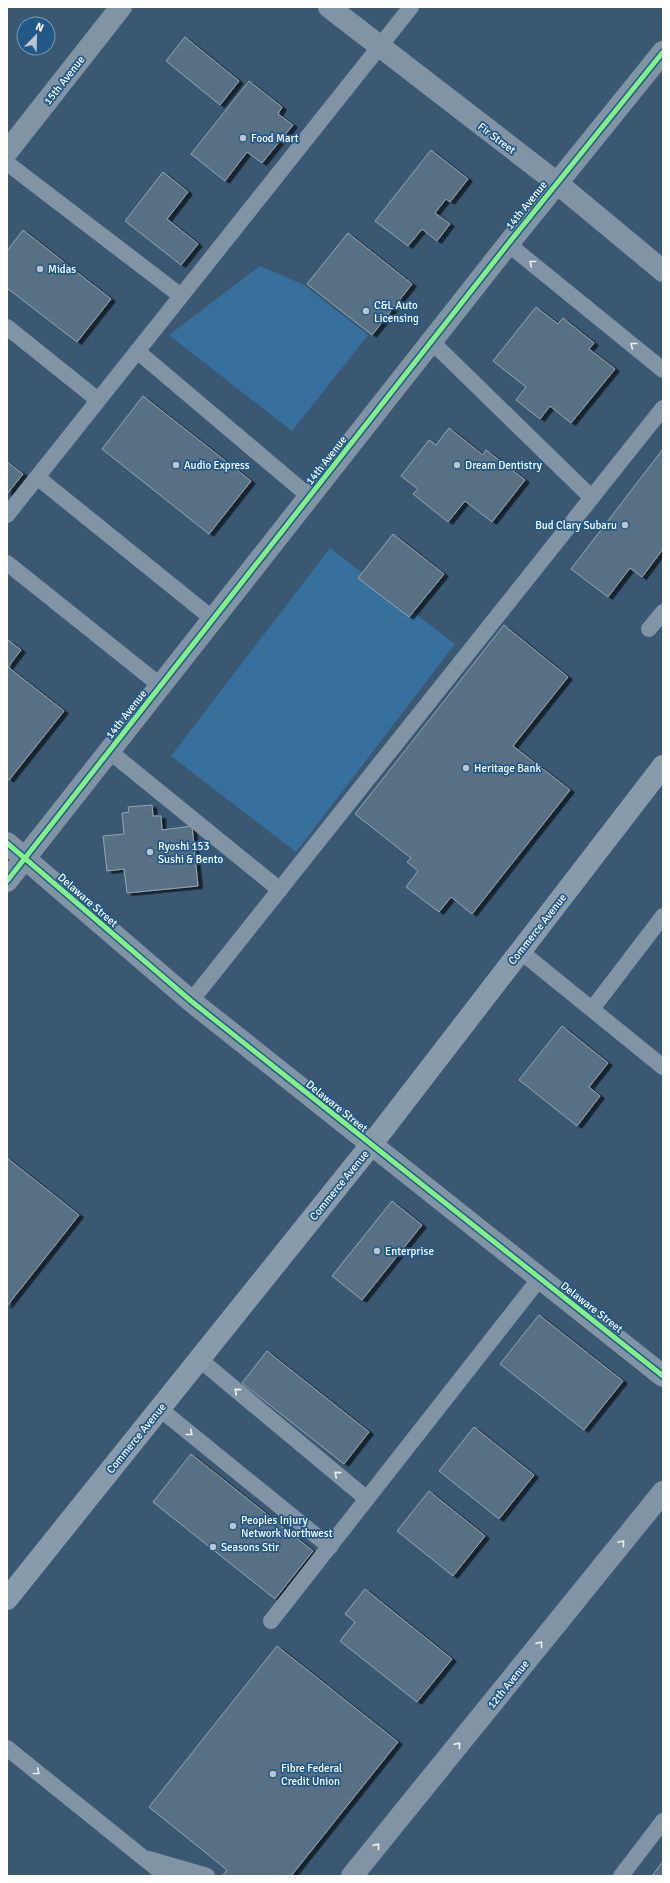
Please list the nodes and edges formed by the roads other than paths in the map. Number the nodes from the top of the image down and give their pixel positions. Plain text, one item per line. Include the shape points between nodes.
1 (121, 7) edge
2 (329, 7) edge
3 (411, 7) edge
4 (379, 47) junction
5 (663, 52) edge
6 (7, 152) edge
7 (7, 163) edge
8 (557, 184) junction
9 (508, 244) junction
10 (663, 271) edge
11 (181, 296) junction
12 (7, 327) edge
13 (432, 342) junction
14 (137, 351) junction
15 (663, 370) edge
16 (98, 400) junction
17 (663, 408) edge
18 (37, 477) junction
19 (310, 497) junction
20 (592, 498) junction
21 (7, 515) edge
22 (7, 563) edge
23 (663, 612) edge
24 (213, 619) junction
25 (649, 629) dead end
26 (161, 686) junction
27 (109, 751) junction
28 (660, 777) edge
29 (7, 843) edge
30 (26, 858) junction
31 (7, 881) edge
32 (280, 890) junction
33 (663, 916) edge
34 (520, 952) junction
35 (191, 1001) junction
36 (592, 1009) junction
37 (661, 1060) edge
38 (370, 1145) junction
39 (540, 1278) junction
40 (199, 1359) junction
41 (663, 1376) edge
42 (160, 1409) junction
43 (663, 1492) edge
44 (367, 1499) junction
45 (330, 1547) junction
46 (7, 1599) edge
47 (271, 1621) dead end
48 (7, 1748) edge
49 (663, 1821) edge
50 (142, 1857) junction
51 (151, 1876) edge
52 (154, 1876) edge
53 (159, 1876) edge
54 (166, 1876) edge
55 (179, 1876) edge
56 (207, 1876) edge
57 (352, 1876) edge
58 (621, 1876) edge

1 - 6 main road, 15th Avenue
2 - 4 street, Fir Street
3 - 4 lane
4 - 8 street, Fir Street
4 - 11 lane
5 - 8 street, 14th Avenue
7 - 11 lane
8 - 9 street, 14th Avenue
8 - 10 street, Fir Street
9 - 13 street, 14th Avenue
15 -> 9 lane
11 - 14 lane
12 - 16 lane
13 - 19 street, 14th Avenue
13 - 20 lane
14 - 16 lane
14 - 19 lane
16 - 18 lane
17 - 20 lane
18 - 21 lane
18 - 24 lane
19 - 24 street, 14th Avenue
20 - 32 lane
22 - 26 lane
23 - 25 lane
24 - 26 street, 14th Avenue
26 - 27 street, 14th Avenue
27 - 30 street, 14th Avenue
27 - 32 lane
28 - 34 main road, Commerce Avenue
29 - 30 street, Delaware Street
30 - 31 street, 14th Avenue
30 - 35 street, Delaware Street
32 - 35 lane
33 - 36 lane
34 - 36 lane
34 - 38 main road, Commerce Avenue
35 - 38 street, Delaware Street
36 - 37 lane
38 - 39 street, Delaware Street
38 - 40 main road, Commerce Avenue
39 - 41 street, Delaware Street
39 - 44 lane
40 - 42 main road, Commerce Avenue
44 -> 40 lane
42 -> 45 lane
42 - 46 main road, Commerce Avenue
57 -> 43 street, 12th Avenue
44 - 45 lane
45 - 47 lane
48 -> 50 lane
49 - 58 lane
50 - 51 lane
50 - 52 lane
50 - 53 lane
50 - 54 lane
50 - 55 lane
50 - 56 lane

